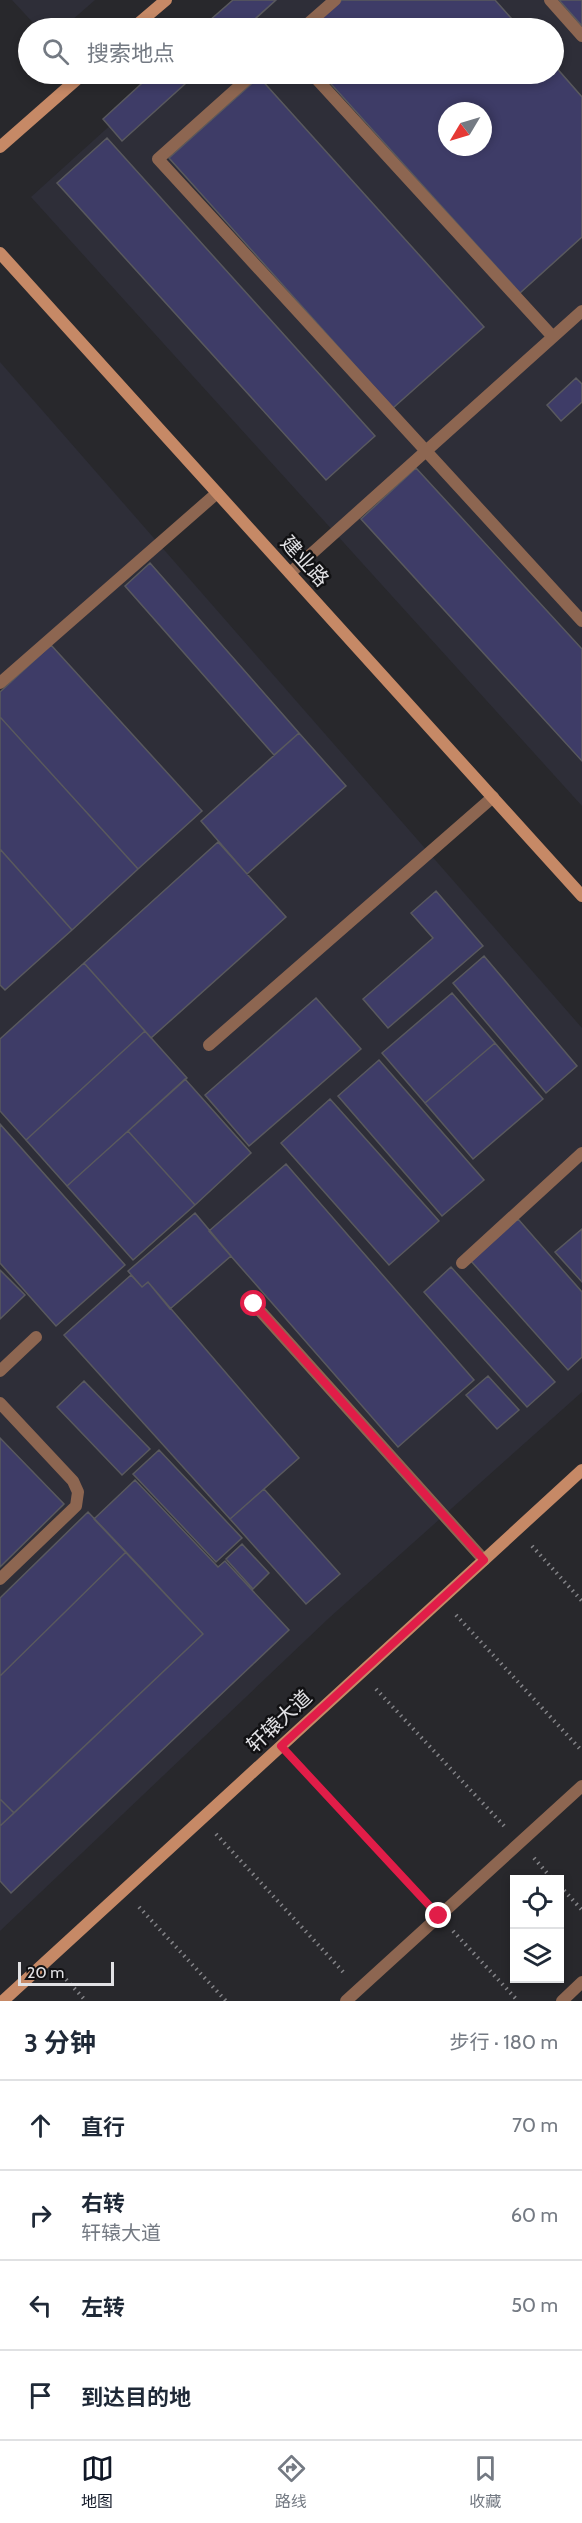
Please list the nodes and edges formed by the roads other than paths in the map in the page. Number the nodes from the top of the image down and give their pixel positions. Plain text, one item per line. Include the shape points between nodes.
1 (165, 0) edge
2 (335, 0) edge
3 (550, 0) edge
4 (145, 18) edge
5 (314, 18) edge
6 (582, 36) edge
7 (72, 84) edge
8 (242, 84) edge
9 (321, 84) edge
10 (0, 147) edge
11 (0, 253) edge
12 (582, 311) edge
13 (553, 337) junction
14 (426, 451) junction
15 (217, 493) junction
16 (290, 573) junction
17 (582, 621) edge
18 (0, 683) edge
19 (493, 797) junction
20 (582, 896) edge
21 (209, 1045) dead end
22 (582, 1153) edge
23 (462, 1263) dead end
24 (254, 1304) dead end
25 (36, 1337) dead end
26 (0, 1371) edge
27 (0, 1403) edge
28 (582, 1470) edge
29 (484, 1560) junction
30 (0, 1579) edge
31 (582, 1786) edge
32 (582, 1982) edge
33 (3, 2001) edge
34 (346, 2001) edge
35 (562, 2001) edge

1 - 4 street
2 - 5 lane
3 - 6 lane
7 - 10 street
8 - 14 lane via 158,159
9 - 13 lane
11 - 15 street, 建业路
12 - 13 lane
13 - 14 lane
14 - 16 lane
14 - 17 lane
15 - 16 street, 建业路
15 - 18 lane
16 - 19 street, 建业路
19 - 20 street, 建业路
19 - 21 lane
22 - 23 lane
24 - 29 lane
25 - 26 lane
27 - 30 lane via 73,1481 78,1492 76,1506
28 - 29 street, 轩辕大道
29 - 33 street, 轩辕大道
31 - 34 lane
32 - 35 lane

